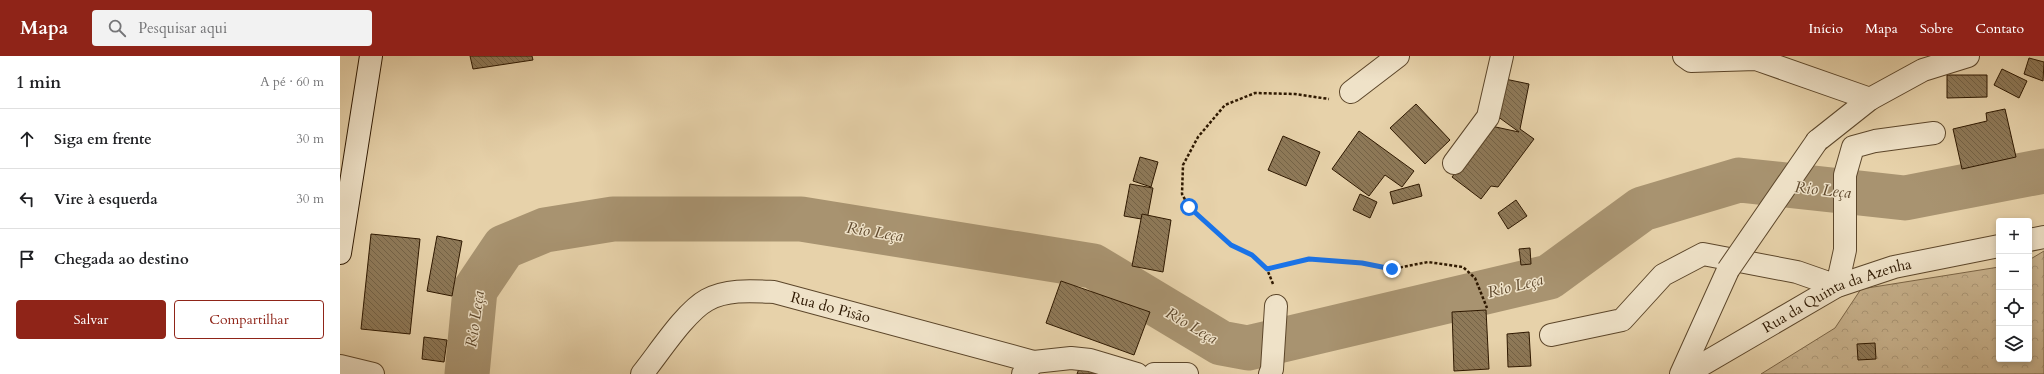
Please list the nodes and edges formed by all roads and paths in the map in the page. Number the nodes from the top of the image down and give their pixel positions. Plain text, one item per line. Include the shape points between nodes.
1 (371, 56) edge
2 (1398, 56) edge
3 (1502, 56) edge
4 (1684, 56) edge
5 (1968, 56) edge
6 (1351, 92) joint
7 (1870, 99) junction
8 (1934, 133) dead end
9 (1454, 163) dead end
10 (2044, 237) edge
11 (2032, 239) edge
12 (1996, 247) edge
13 (340, 253) edge
14 (1267, 269) junction
15 (1837, 286) junction
16 (1276, 306) joint
17 (1487, 308) dead end
18 (1551, 335) dead end
19 (340, 366) edge
20 (1029, 368) edge
21 (1271, 372) edge
22 (373, 374) edge
23 (642, 374) edge
24 (1137, 374) edge
25 (1154, 374) edge
26 (1187, 374) edge
27 (1681, 374) edge
28 (1686, 374) edge

1 - 13 street
2 - 6 street
3 - 9 street via 1488,117
4 - 7 street via 1691,61 1756,59
5 - 7 street via 1923,70
6 - 14 path via 1339,100 1296,94 1255,93 1225,105 1198,137 1182,165 1182,194 1189,207 1226,240 1252,255
7 - 27 street, bridge via 1817,141 1728,270
8 - 15 street via 1853,146 1845,175 1845,250
10 - 11 street
12 - 15 street, Rua da Quinta da Azenha via 1894,267
14 - 16 path via 1274,286
14 - 17 path via 1309,259 1362,263 1392,269 1428,262 1463,267 1475,278
15 - 18 street via 1797,272 1703,254 1663,275 1622,320
15 - 28 street, Rua da Quinta da Azenha
16 - 21 street
19 - 22 street
20 - 23 street, Rua do Pisão via 774,292 748,290 726,293 707,300 691,313
20 - 24 street via 1071,358 1090,360
25 - 26 street

